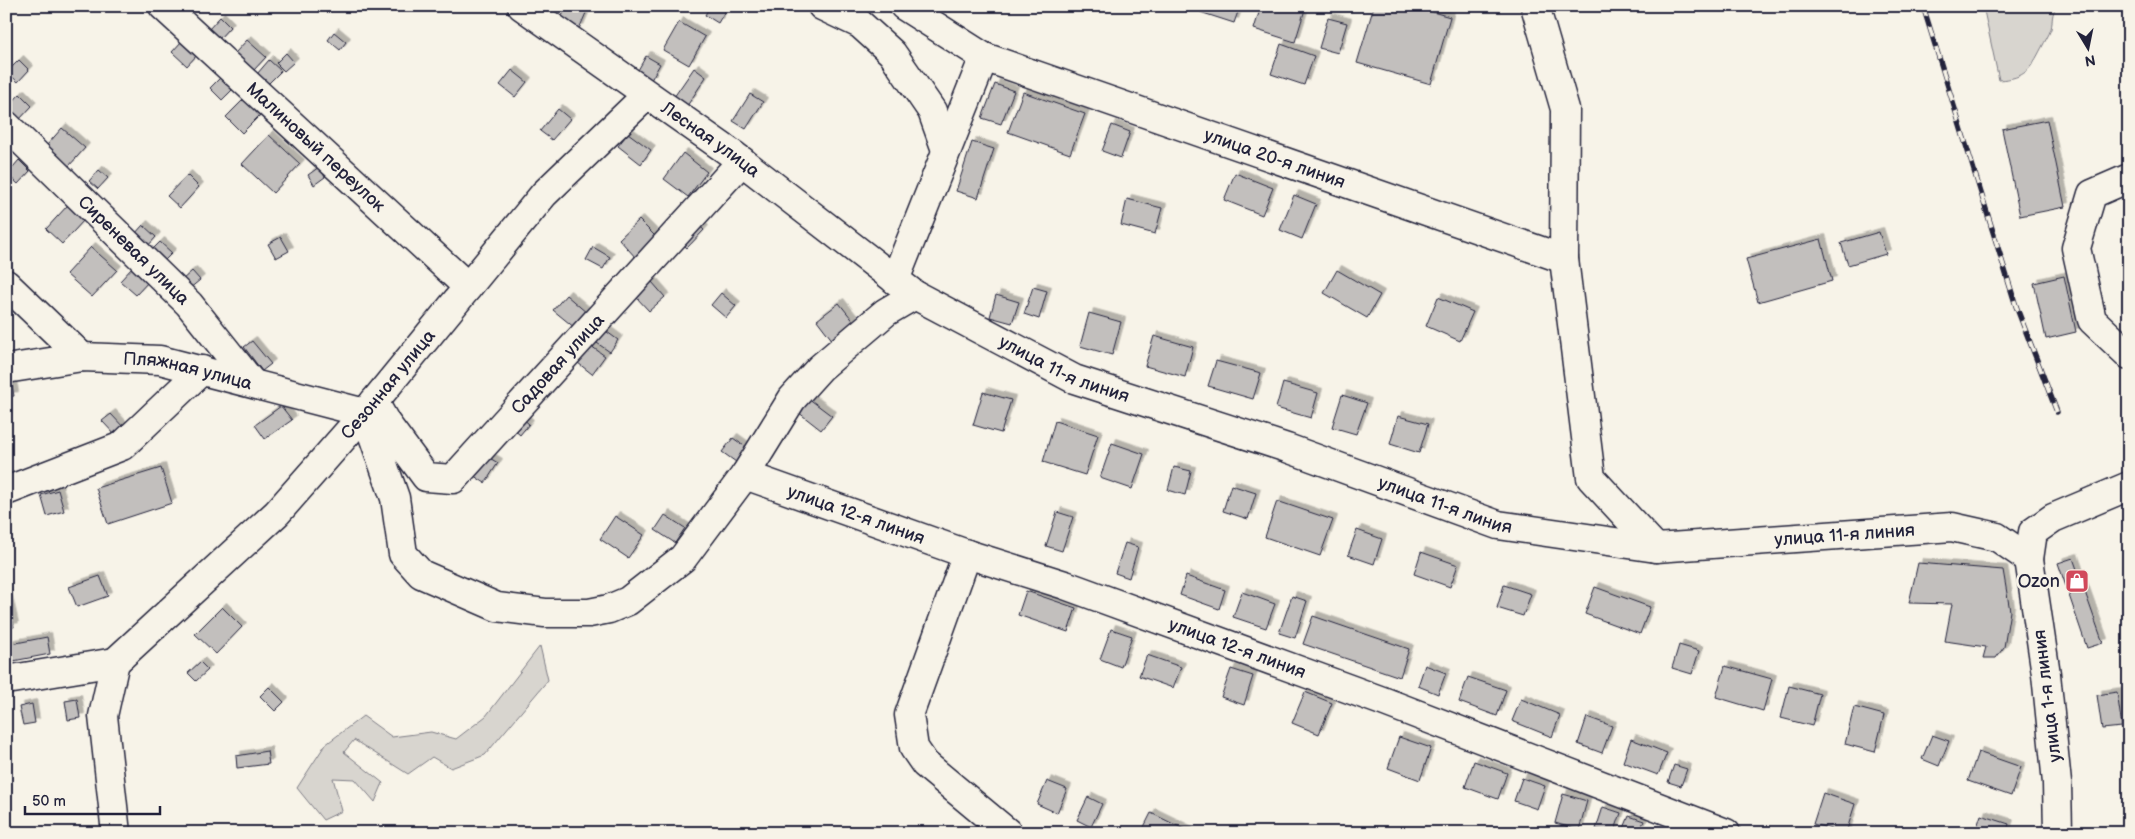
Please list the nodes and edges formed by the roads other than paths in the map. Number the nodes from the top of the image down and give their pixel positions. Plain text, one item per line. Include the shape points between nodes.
1 (163, 6) edge
2 (522, 6) edge
3 (822, 6) edge
4 (904, 6) edge
5 (1535, 6) edge
6 (984, 57) junction
7 (647, 95) junction
8 (6, 124) edge
9 (946, 150) junction
10 (742, 161) junction
11 (2129, 178) edge
12 (1564, 259) junction
13 (6, 284) edge
14 (468, 287) junction
15 (905, 287) junction
16 (2129, 355) edge
17 (82, 357) junction
18 (6, 369) edge
19 (202, 370) junction
20 (252, 383) junction
21 (370, 407) junction
22 (745, 475) junction
23 (2129, 486) edge
24 (6, 491) edge
25 (1656, 548) junction
26 (967, 554) junction
27 (2029, 559) junction
28 (115, 662) junction
29 (6, 680) edge
30 (2057, 783) junction
31 (116, 833) edge
32 (1008, 833) edge
33 (1726, 833) edge
34 (2042, 833) edge
35 (2058, 833) edge

1 - 14 street, Малиновый переулок
2 - 7 street, Лесная улица
3 - 9 street via 860,24 892,53 932,111
4 - 6 street, улица 20-я линия
5 - 12 street via 1565,109
6 - 9 street
6 - 12 street, улица 20-я линия
7 - 10 street, Лесная улица
7 - 14 street, Сезонная улица via 544,194
8 - 20 street, Сиреневая улица via 189,304
9 - 15 street
10 - 15 street, Лесная улица
10 - 21 street, Садовая улица via 453,478 426,477
11 - 16 street via 2092,194 2076,248 2092,320
12 - 25 street via 1591,478
13 - 17 street
14 - 21 street, Сезонная улица
15 - 22 street via 886,312 820,368 792,399
15 - 25 street, улица 11-я линия via 1074,379 1287,448 1498,525
17 - 18 street, Пляжная улица
17 - 19 street, Пляжная улица via 160,360
19 - 20 street, Пляжная улица
19 - 24 street via 122,446
20 - 21 street, Пляжная улица
21 - 22 street via 395,498 403,554 422,574 497,607 545,613 589,613 628,601 683,558
21 - 28 street, Сезонная улица via 277,514
22 - 26 street, улица 12-я линия
23 - 27 street, улица 1-я линия via 2053,518 2033,532
25 - 27 street, улица 11-я линия via 1952,527 1997,537
26 - 32 street via 909,715 910,723 914,748 925,764
26 - 33 street, улица 12-я линия via 1066,585
27 - 30 street, улица 1-я линия via 2046,674
28 - 29 street
28 - 31 street via 103,716
30 - 34 street
30 - 35 street, улица 1-я линия

